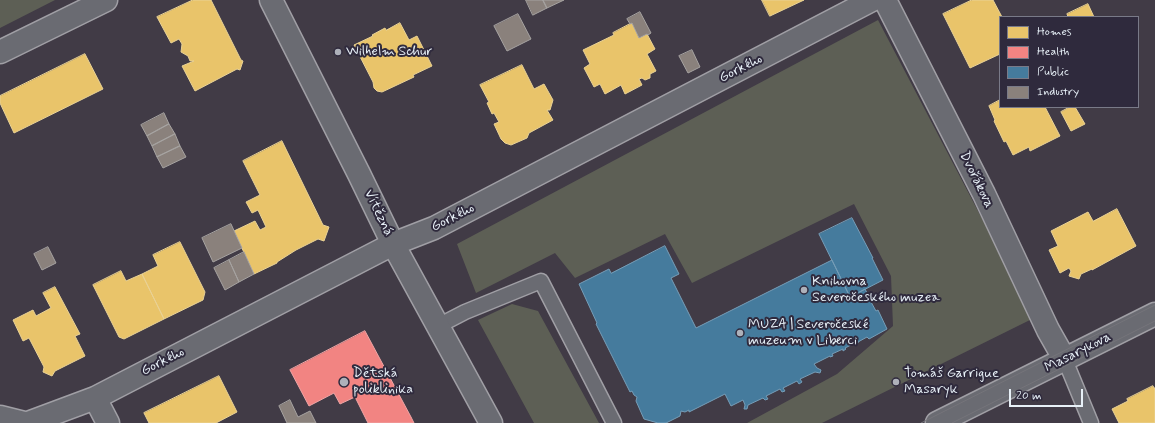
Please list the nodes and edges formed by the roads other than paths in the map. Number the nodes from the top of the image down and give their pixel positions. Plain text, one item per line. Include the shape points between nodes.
1 (106, 0) edge
2 (270, 0) edge
3 (872, 0) edge
4 (885, 0) edge
5 (0, 52) edge
6 (393, 244) junction
7 (1155, 314) edge
8 (438, 326) junction
9 (1065, 360) junction
10 (95, 398) junction
11 (0, 418) edge
12 (24, 423) edge
13 (28, 423) edge
14 (108, 423) edge
15 (491, 423) edge
16 (614, 423) edge
17 (937, 423) edge
18 (1091, 423) edge

1 - 5 street
2 - 6 street, Vítězná
3 - 6 street, Gorkého via 434,228
4 - 9 street, Dvořákova
6 - 8 street, Vítězná
6 - 10 street, Gorkého
7 - 9 street, Masarykova
8 - 15 street, Vítězná
8 - 16 lane via 465,312 542,281
9 - 17 street, Masarykova
9 - 18 lane
10 - 13 street, Gorkého
10 - 14 street
11 - 12 street

